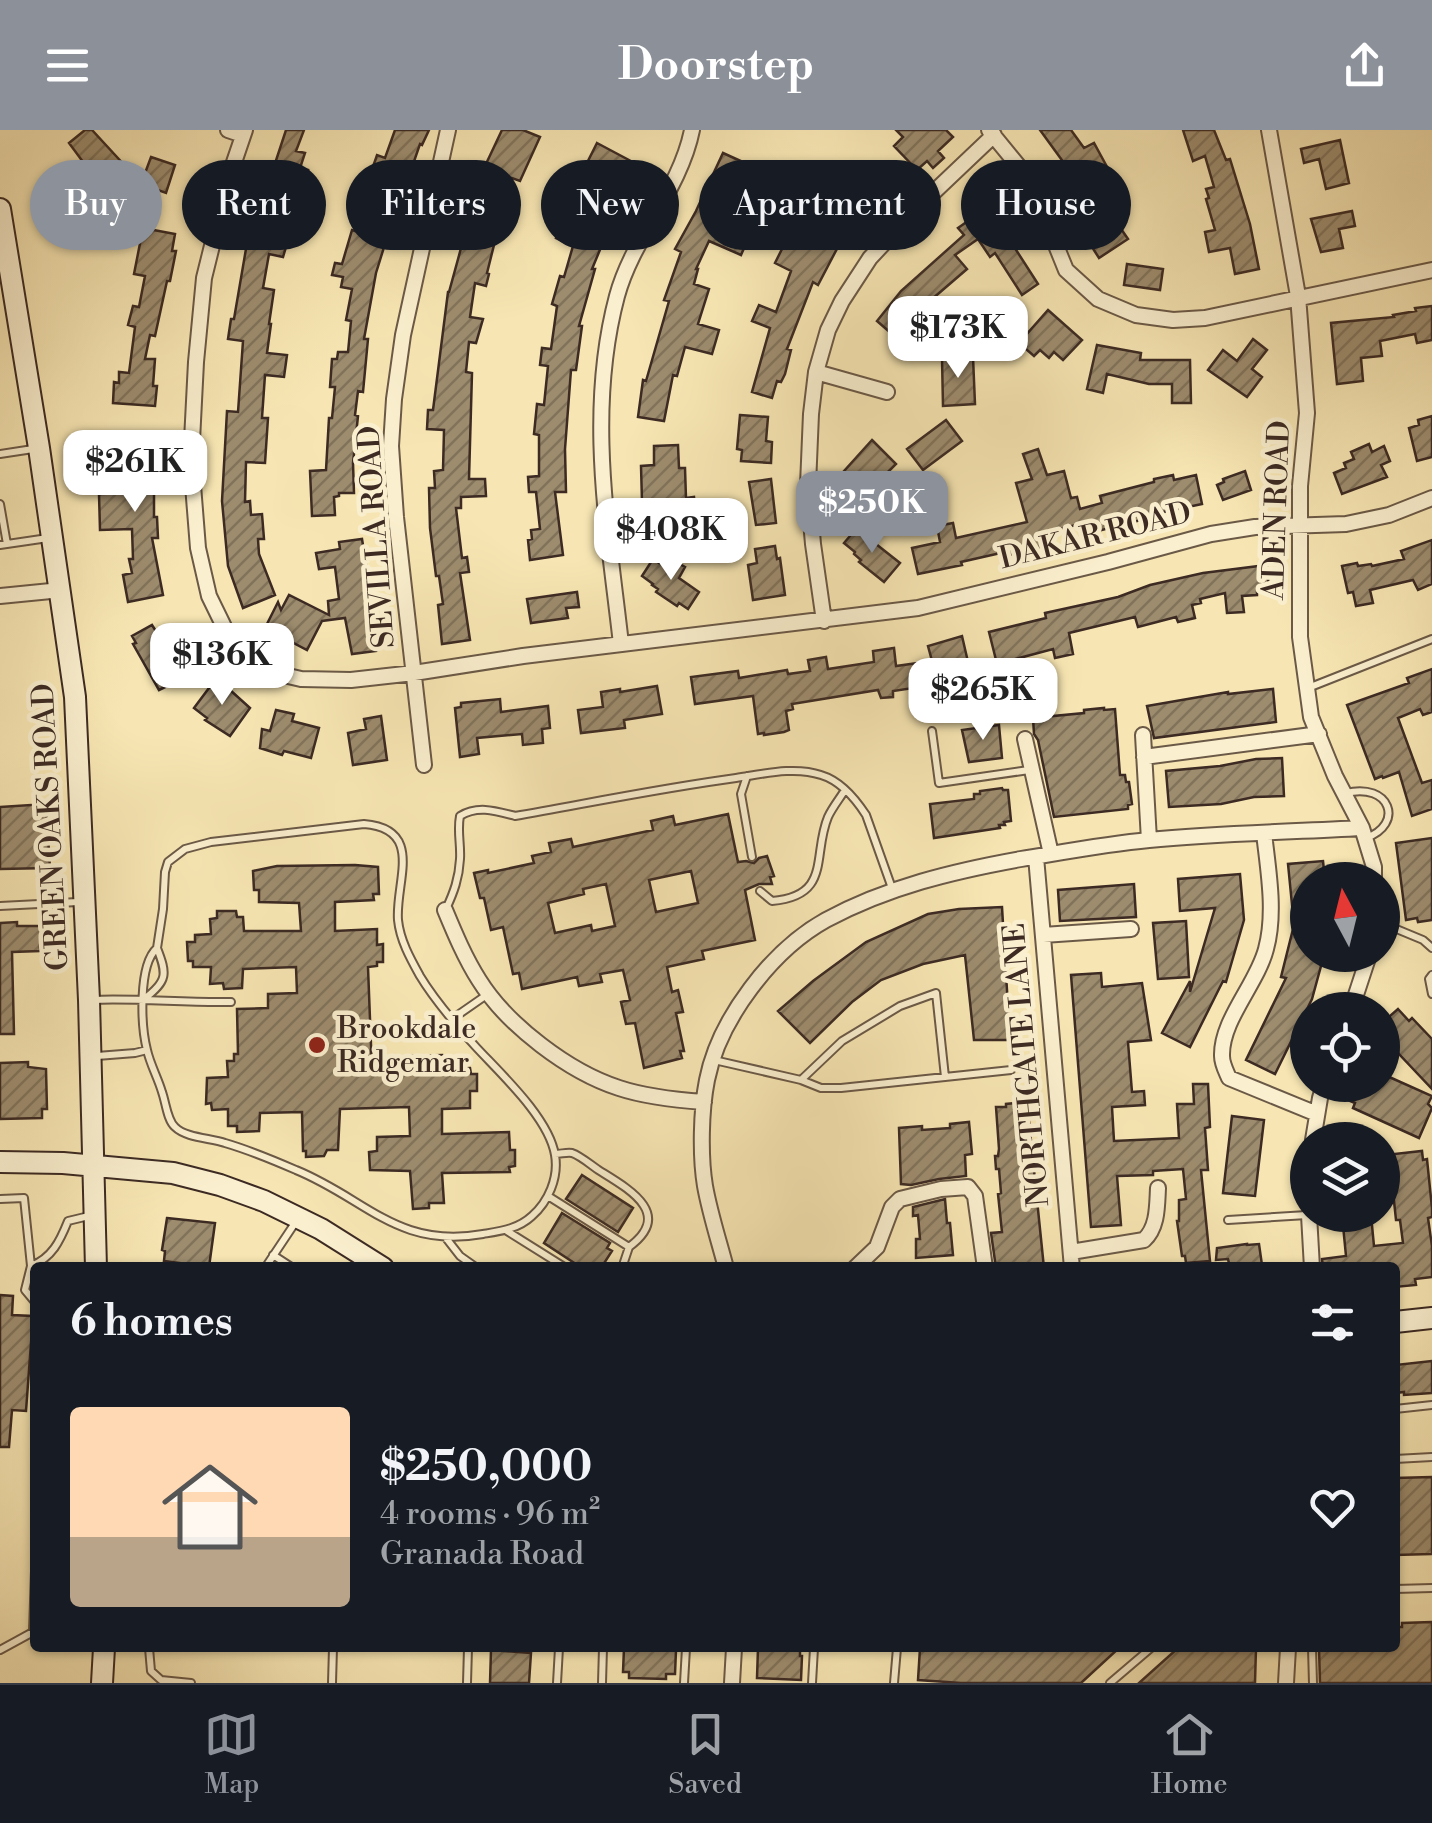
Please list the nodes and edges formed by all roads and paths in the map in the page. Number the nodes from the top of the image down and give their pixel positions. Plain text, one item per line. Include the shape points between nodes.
1 (448, 130) edge
2 (692, 130) edge
3 (1269, 130) edge
4 (239, 132) edge
5 (991, 132) edge
6 (0, 209) edge
7 (1432, 270) edge
8 (1298, 296) junction
9 (816, 372) junction
10 (888, 392) dead end
11 (39, 448) junction
12 (0, 454) edge
13 (1432, 498) edge
14 (0, 504) edge
15 (1301, 526) junction
16 (52, 537) junction
17 (3, 545) edge
18 (60, 590) junction
19 (0, 596) edge
20 (824, 621) junction
21 (1432, 639) edge
22 (620, 644) junction
23 (414, 673) junction
24 (1308, 688) junction
25 (932, 731) dead end
26 (1319, 734) junction
27 (1143, 735) dead end
28 (1025, 739) dead end
29 (1144, 758) junction
30 (424, 765) dead end
31 (1032, 770) junction
32 (747, 776) junction
33 (845, 790) junction
34 (1345, 793) junction
35 (1264, 833) junction
36 (1363, 833) junction
37 (1150, 840) junction
38 (1043, 856) junction
39 (752, 857) dead end
40 (1372, 862) edge
41 (893, 891) junction
42 (760, 892) dead end
43 (85, 902) junction
44 (0, 906) edge
45 (446, 910) joint
46 (1131, 929) dead end
47 (1400, 931) edge
48 (1042, 934) junction
49 (157, 948) junction
50 (1432, 948) edge
51 (1432, 975) edge
52 (490, 993) junction
53 (1432, 994) edge
54 (143, 999) junction
55 (89, 1000) junction
56 (231, 1002) dead end
57 (452, 1019) junction
58 (147, 1050) junction
59 (90, 1056) junction
60 (713, 1060) junction
61 (1011, 1070) dead end
62 (945, 1077) junction
63 (801, 1080) junction
64 (704, 1102) junction
65 (1319, 1102) edge
66 (1316, 1114) junction
67 (1315, 1122) edge
68 (556, 1154) junction
69 (0, 1162) edge
70 (93, 1166) junction
71 (1158, 1188) dead end
72 (548, 1196) junction
73 (0, 1199) edge
74 (94, 1215) junction
75 (1290, 1216) edge
76 (298, 1218) junction
77 (1228, 1220) dead end
78 (507, 1230) junction
79 (1309, 1232) edge
80 (445, 1237) junction
81 (630, 1247) junction
82 (273, 1256) junction
83 (1071, 1260) edge
84 (32, 1262) edge
85 (41, 1262) edge
86 (96, 1262) edge
87 (269, 1262) edge
88 (283, 1262) edge
89 (373, 1262) edge
90 (468, 1262) edge
91 (557, 1262) edge
92 (624, 1262) edge
93 (724, 1262) edge
94 (861, 1262) edge
95 (984, 1262) edge
96 (1312, 1262) edge
97 (1432, 1318) edge
98 (1400, 1321) edge
99 (1432, 1405) edge
100 (1400, 1408) edge
101 (1432, 1456) edge
102 (1400, 1459) edge
103 (1432, 1588) edge
104 (1400, 1589) edge
105 (30, 1633) edge
106 (0, 1650) edge
107 (104, 1652) edge
108 (149, 1652) edge
109 (334, 1652) edge
110 (468, 1652) edge
111 (559, 1652) edge
112 (603, 1652) edge
113 (686, 1652) edge
114 (734, 1652) edge
115 (814, 1652) edge
116 (896, 1652) edge
117 (1146, 1652) edge
118 (1288, 1652) edge
119 (1312, 1652) edge
120 (102, 1683) edge
121 (117, 1683) edge
122 (191, 1683) edge
123 (332, 1683) edge
124 (466, 1683) edge
125 (557, 1683) edge
126 (602, 1683) edge
127 (684, 1683) edge
128 (732, 1683) edge
129 (812, 1683) edge
130 (894, 1683) edge
131 (1110, 1683) edge
132 (1286, 1683) edge
133 (1313, 1683) edge

1 - 23 street, SEVILLA ROAD via 402,336 393,414 396,516
2 - 22 street via 683,164 624,277 608,342 601,470
3 - 8 street, ADEN ROAD
4 - 23 street, DAKAR ROAD via 204,278 196,362 192,460 209,596 229,637 271,672 318,680
5 - 8 street via 1029,180 1066,270 1098,299 1136,316 1174,320
5 - 9 street via 870,258 835,315
6 - 11 main road, GREEN OAKS ROAD
7 - 8 street
8 - 15 street, ADEN ROAD via 1307,413
9 - 10 street
9 - 20 street via 808,485
11 - 12 lane
11 - 16 main road, GREEN OAKS ROAD
13 - 15 street, DAKAR ROAD via 1346,524
14 - 17 lane
15 - 20 street, DAKAR ROAD via 1211,534 918,608
15 - 24 street, ADEN ROAD via 1300,637
16 - 17 lane
16 - 18 main road, GREEN OAKS ROAD
18 - 19 street
18 - 43 main road, GREEN OAKS ROAD via 75,698
20 - 22 street, DAKAR ROAD
21 - 24 lane
22 - 23 street, DAKAR ROAD
23 - 30 street, SEVILLA ROAD
24 - 26 street, ADEN ROAD
25 - 31 lane via 939,784
26 - 29 street
26 - 34 street, ADEN ROAD
27 - 29 street
28 - 31 street, NORTHGATE LANE
29 - 37 street
31 - 38 street, NORTHGATE LANE
32 - 33 lane via 805,771
32 - 39 lane via 740,794
32 - 45 lane via 515,816 469,810 460,816 457,885
33 - 41 lane via 866,815
33 - 42 lane via 828,816 817,876 806,890 781,900
34 - 36 street, ADEN ROAD
34 - 36 lane via 1369,790 1387,807 1378,834
35 - 36 street
35 - 37 street
35 - 66 street via 1270,930 1256,975 1224,1036 1222,1060 1229,1078
36 - 40 street, ADEN ROAD
37 - 38 street
38 - 41 street
38 - 48 street, NORTHGATE LANE
41 - 60 street via 804,934 739,1003
43 - 44 lane
43 - 55 main road, GREEN OAKS ROAD
45 - 52 street
46 - 48 street
47 - 50 lane
48 - 83 street, NORTHGATE LANE
49 - 54 lane via 147,964
49 - 54 lane via 165,970 160,987
49 - 57 lane via 164,872 185,849 376,824 394,834 403,851 398,912 404,944
51 - 53 lane
52 - 57 lane
52 - 64 street via 522,1030 581,1071 619,1088
54 - 55 lane
54 - 56 lane
54 - 58 lane
55 - 59 main road, GREEN OAKS ROAD
57 - 68 lane via 524,1100
58 - 59 lane
58 - 80 lane via 176,1128 297,1170 389,1222
59 - 70 main road, GREEN OAKS ROAD
60 - 63 lane
60 - 64 street
61 - 62 lane
62 - 63 lane via 841,1088
62 - 63 lane via 936,993 900,1006 842,1042
64 - 93 street via 705,1184
65 - 66 street
66 - 67 street
68 - 72 lane
68 - 81 lane via 572,1154 645,1205 644,1234
69 - 70 main road
70 - 74 main road, GREEN OAKS ROAD
70 - 76 main road via 173,1173
71 - 83 street via 1156,1219 1144,1240
72 - 78 lane via 525,1223
72 - 81 lane
73 - 84 lane via 24,1198
74 - 85 lane via 68,1221
74 - 86 main road, GREEN OAKS ROAD
75 - 77 lane
76 - 82 lane
76 - 89 main road
78 - 80 lane
78 - 91 lane
79 - 96 street
80 - 90 lane
81 - 92 lane
82 - 87 lane
82 - 88 lane
94 - 95 street via 877,1247 900,1199 968,1187
97 - 98 main road
99 - 100 lane
101 - 102 lane
103 - 104 lane
105 - 106 lane
107 - 120 main road
107 - 121 main road
108 - 122 lane via 151,1670 161,1680
109 - 123 lane
110 - 124 lane
111 - 125 lane
112 - 126 lane
113 - 127 lane
114 - 128 street
115 - 129 lane
116 - 130 lane
117 - 131 lane
118 - 132 street
119 - 133 lane

